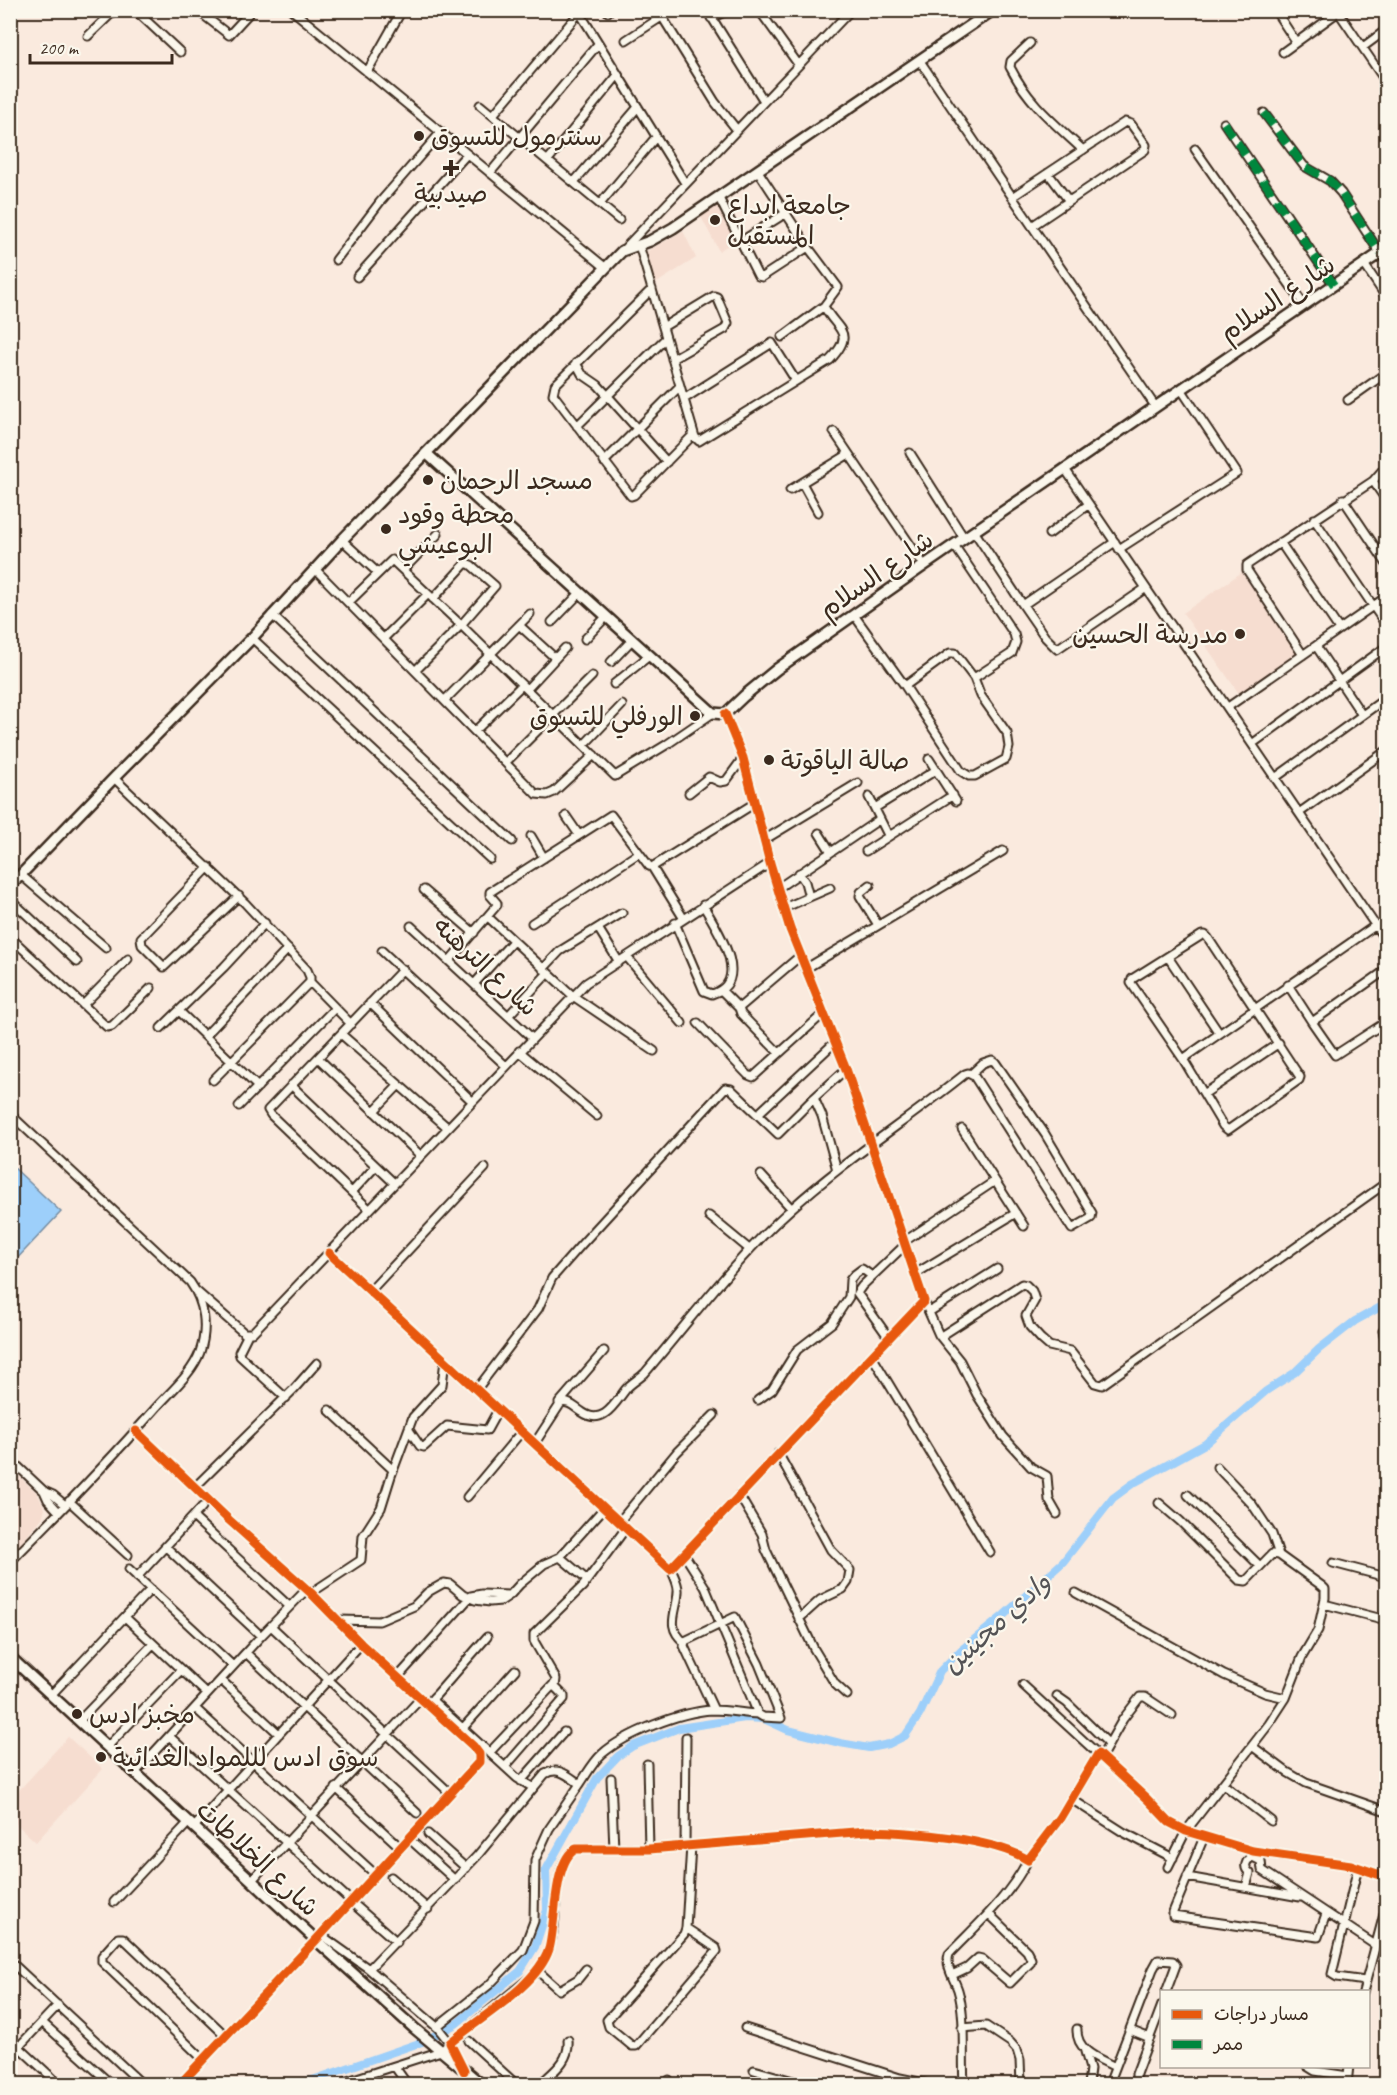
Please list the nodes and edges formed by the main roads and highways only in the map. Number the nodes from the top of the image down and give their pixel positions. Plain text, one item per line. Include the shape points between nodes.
1 (993, 10) edge
2 (1383, 251) edge
3 (426, 453) junction
4 (10, 886) edge
5 (10, 1657) edge
6 (481, 2085) edge

1 - 3 main road via 719,198 665,233 622,251
2 - 3 main road, شارع السلام via 924,565 777,669 725,714 713,713
3 - 4 main road
5 - 6 main road, شارع الخلاطات via 429,2042

